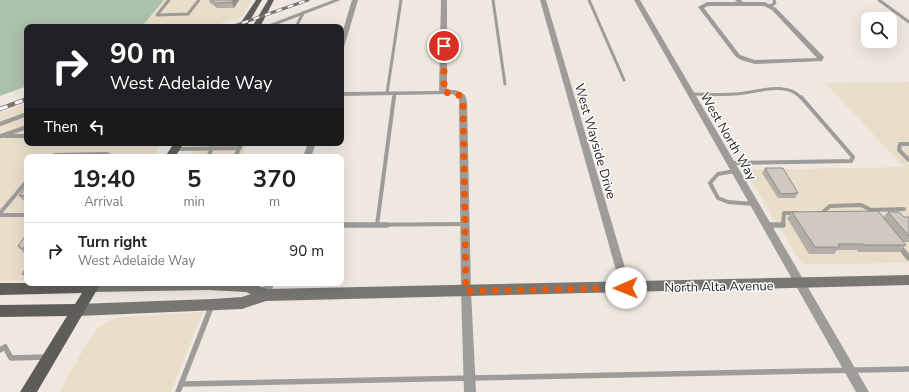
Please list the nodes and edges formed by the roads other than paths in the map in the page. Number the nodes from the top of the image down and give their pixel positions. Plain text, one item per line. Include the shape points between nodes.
1 (169, 0) edge
2 (199, 0) edge
3 (259, 0) edge
4 (272, 0) edge
5 (338, 0) edge
6 (355, 0) edge
7 (401, 0) edge
8 (444, 0) edge
9 (493, 0) edge
10 (543, 0) edge
11 (589, 0) edge
12 (637, 0) edge
13 (774, 0) edge
14 (879, 0) edge
15 (738, 1) edge
16 (770, 6) junction
17 (303, 13) junction
18 (909, 22) edge
19 (244, 24) edge
20 (258, 24) edge
21 (273, 24) edge
22 (298, 24) edge
23 (344, 37) edge
24 (624, 80) dead end
25 (505, 84) dead end
26 (391, 93) junction
27 (444, 93) junction
28 (344, 94) edge
29 (691, 94) junction
30 (24, 115) edge
31 (0, 124) edge
32 (24, 128) edge
33 (0, 136) edge
34 (24, 136) edge
35 (909, 144) edge
36 (212, 148) junction
37 (240, 148) joint
38 (175, 150) edge
39 (209, 154) edge
40 (237, 154) edge
41 (909, 160) edge
42 (731, 163) junction
43 (735, 171) junction
44 (24, 185) edge
45 (754, 204) junction
46 (904, 209) dead end
47 (871, 210) junction
48 (807, 213) edge
49 (814, 213) edge
50 (0, 214) edge
51 (24, 215) edge
52 (880, 222) edge
53 (465, 224) junction
54 (344, 225) edge
55 (377, 225) junction
56 (767, 226) junction
57 (895, 240) edge
58 (909, 258) edge
59 (909, 280) edge
60 (801, 284) junction
61 (70, 286) edge
62 (93, 286) edge
63 (231, 286) edge
64 (626, 288) junction
65 (0, 289) edge
66 (268, 289) edge
67 (466, 291) junction
68 (212, 306) junction
69 (78, 310) junction
70 (0, 311) edge
71 (0, 350) edge
72 (49, 357) junction
73 (909, 369) edge
74 (850, 370) junction
75 (470, 378) junction
76 (181, 384) junction
77 (28, 392) edge
78 (178, 392) edge
79 (470, 392) edge
80 (863, 392) edge

1 - 2 lane via 157,15 188,14
3 - 19 main road
4 - 20 main road
5 - 17 street
6 - 23 street
7 - 26 lane
8 - 27 street
9 - 25 lane
10 - 64 street, West Wayside Drive
11 - 24 lane
12 - 29 street, West North Way
13 - 16 lane via 775,3
14 - 18 lane
15 - 16 street
15 - 16 street via 707,4 701,7 738,56 755,62 820,60 821,57
17 - 21 street
17 - 22 lane
26 - 27 street
26 - 28 street
26 - 55 lane
27 - 53 street via 458,94 463,101
29 - 42 street, West North Way
29 - 42 lane via 738,94 768,89 793,91 853,156 851,161
30 - 31 lane
32 - 33 lane
33 - 34 lane
35 - 41 lane via 900,144 899,150
36 - 37 lane
36 - 38 lane
36 - 39 lane
37 - 40 lane
42 - 43 street, West North Way
43 - 45 street, West North Way
43 - 45 lane via 718,174 710,182 718,198 728,202
44 - 50 lane
45 - 56 street, West North Way
46 - 47 lane
47 - 49 lane via 861,205 830,206 822,212
47 - 52 lane
48 - 56 lane via 784,213 783,225
50 - 51 lane
53 - 55 lane
53 - 67 street
54 - 55 lane
56 - 60 street, West North Way
57 - 58 lane
59 - 60 main road, North Alta Avenue
60 - 64 main road, North Alta Avenue
60 - 74 street, West North Way
61 - 65 main road
62 - 69 main road
63 - 66 main road, North Alta Avenue
64 - 67 main road, North Alta Avenue
66 - 67 main road, North Alta Avenue
66 - 68 main road, North Alta Avenue via 242,303
67 - 75 street
68 - 69 main road, North Alta Avenue
68 - 76 lane
69 - 70 main road
69 - 72 main road
71 - 72 lane via 5,347 11,358
72 - 77 main road
73 - 74 lane
74 - 75 lane
74 - 80 street, West North Way
75 - 76 lane
75 - 79 street
76 - 78 lane

